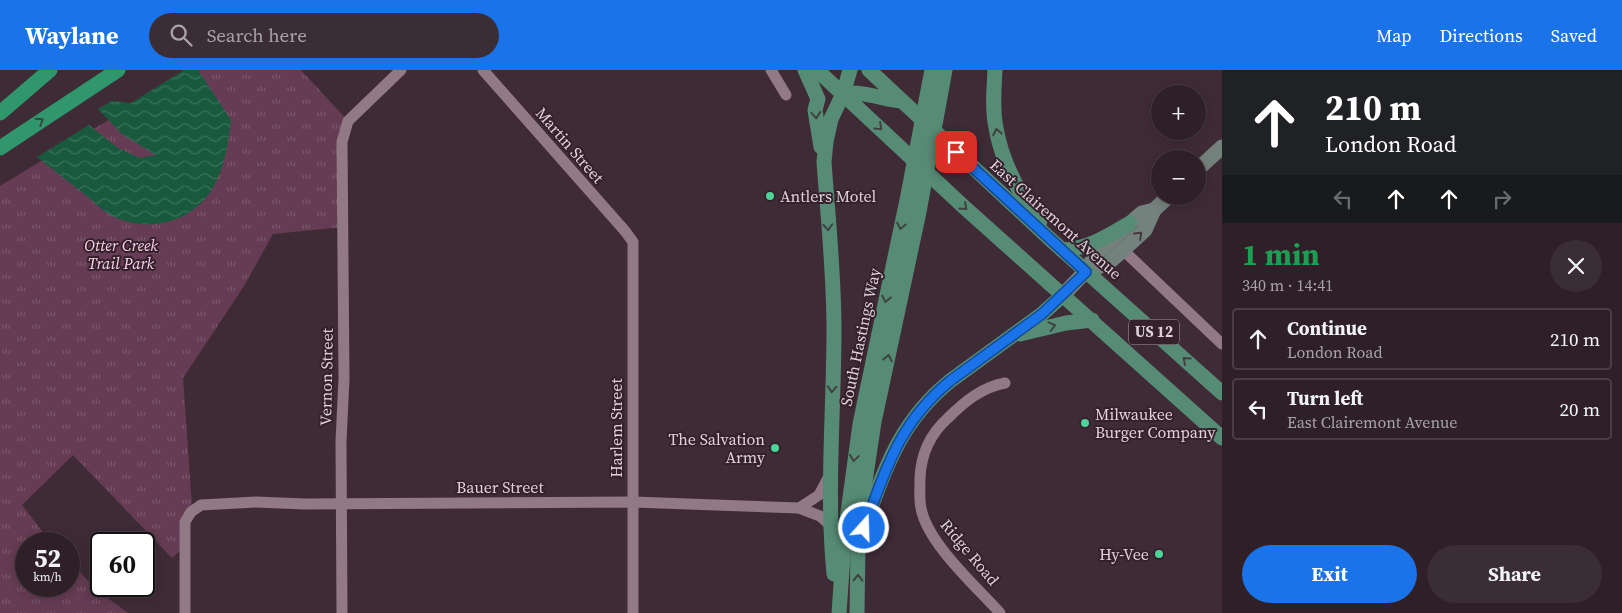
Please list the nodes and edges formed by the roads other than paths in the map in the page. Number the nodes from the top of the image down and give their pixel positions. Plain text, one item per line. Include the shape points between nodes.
1 (50, 70) edge
2 (118, 70) edge
3 (402, 70) edge
4 (483, 70) edge
5 (770, 70) edge
6 (805, 70) edge
7 (817, 70) edge
8 (850, 70) edge
9 (869, 70) edge
10 (932, 70) edge
11 (945, 70) edge
12 (995, 70) edge
13 (843, 94) junction
14 (786, 95) dead end
15 (933, 97) junction
16 (902, 101) junction
17 (0, 114) edge
18 (1222, 147) edge
19 (0, 148) edge
20 (824, 162) junction
21 (1206, 162) edge
22 (1159, 205) edge
23 (1154, 210) junction
24 (1130, 224) junction
25 (633, 242) joint
26 (1062, 250) junction
27 (1123, 250) junction
28 (1086, 272) junction
29 (1063, 295) junction
30 (1092, 320) junction
31 (1013, 335) junction
32 (1222, 344) edge
33 (1005, 383) dead end
34 (1222, 392) edge
35 (1222, 438) edge
36 (830, 475) junction
37 (633, 502) junction
38 (342, 504) junction
39 (799, 508) junction
40 (831, 526) junction
41 (858, 544) junction
42 (987, 598) junction
43 (185, 613) edge
44 (342, 613) edge
45 (633, 613) edge
46 (838, 613) edge
47 (857, 613) edge
48 (986, 613) edge
49 (1000, 613) edge

1 - 17 highway
19 -> 2 highway
3 - 38 street, Vernon Street via 348,121 342,142
4 - 25 street, Martin Street
5 - 14 street
6 -> 20 main road via 818,99 815,110
7 - 13 main road, US 12
8 - 13 main road
9 - 16 main road, East Clairemont Avenue / US 12
10 - 15 main road, South Hastings Way
11 - 15 main road, South Hastings Way
26 -> 12 main road via 1025,200 1005,160 995,127
13 - 16 main road
13 - 20 main road via 831,120
13 -> 29 main road, US 12
41 -> 15 main road, South Hastings Way via 874,422 919,212
15 -> 46 main road, South Hastings Way via 907,200 855,450
16 - 26 main road, East Clairemont Avenue / US 12
18 - 21 street
20 -> 36 main road via 834,329
22 - 23 street
23 - 24 street via 1142,213
27 -> 23 street via 1145,230
24 - 26 main road via 1091,245
24 - 28 street via 1096,254
25 - 37 street, Harlem Street
26 - 28 main road, East Clairemont Avenue / US 12
27 - 28 street via 1107,264
27 - 32 street
28 - 29 street
34 -> 28 main road, East Clairemont Avenue / US 12
29 - 30 main road, US 12
29 - 31 main road
31 -> 30 main road
30 - 35 main road, US 12
31 - 41 main road via 935,393 916,414 890,460
33 - 42 street, Ridge Road via 985,388 952,414 932,435 920,471 920,508 928,528 936,542
36 - 39 street via 819,495
36 - 40 main road
37 - 38 street, Bauer Street
37 - 39 street, Bauer Street
37 - 45 street, Harlem Street
38 - 43 street, Bauer Street via 256,502 201,505 185,522
38 - 44 street, Vernon Street
39 - 40 street, Bauer Street via 820,516
40 - 46 main road
47 -> 41 main road
42 - 48 street
42 - 49 street, Ridge Road

